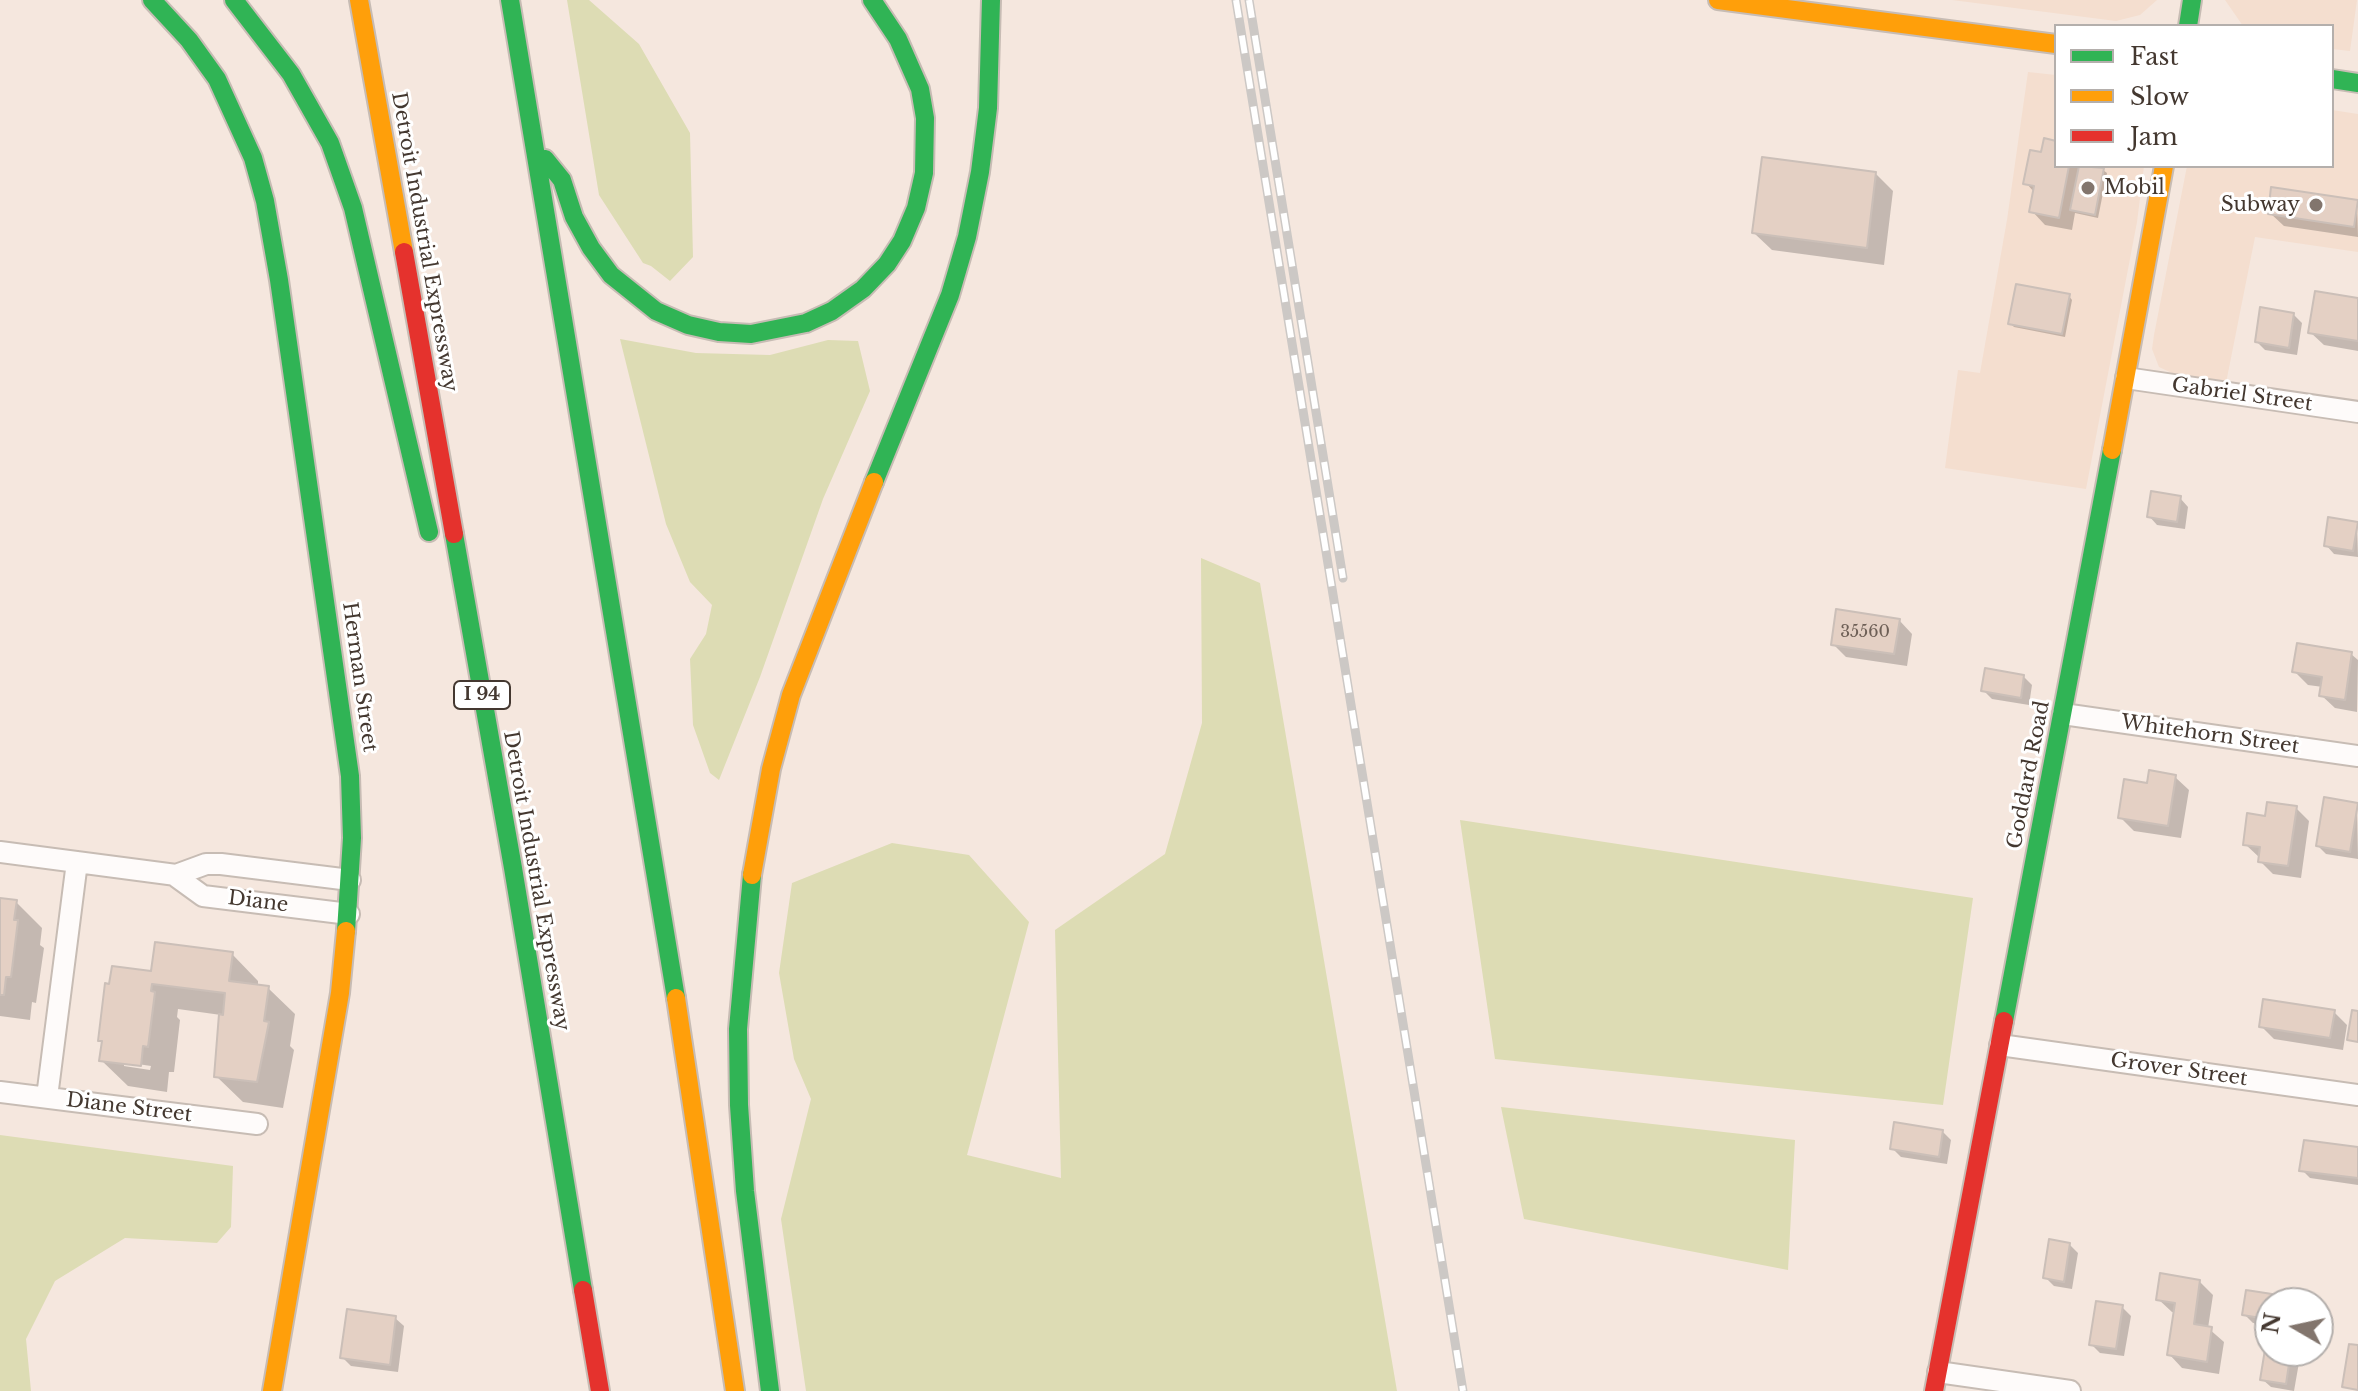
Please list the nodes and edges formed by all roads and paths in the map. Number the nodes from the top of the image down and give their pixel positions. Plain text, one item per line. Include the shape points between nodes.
1 (152, 0) edge
2 (234, 0) edge
3 (359, 0) edge
4 (510, 0) edge
5 (872, 0) edge
6 (991, 0) edge
7 (1718, 0) edge
8 (2192, 0) edge
9 (2188, 24) edge
10 (2054, 44) edge
11 (2334, 79) edge
12 (2358, 83) edge
13 (534, 145) junction
14 (2164, 168) edge
15 (2126, 378) junction
16 (2358, 412) edge
17 (432, 549) dead end
18 (2063, 714) junction
19 (2358, 756) edge
20 (475, 757) dead end
21 (0, 852) edge
22 (77, 862) junction
23 (513, 868) junction
24 (175, 875) junction
25 (350, 880) junction
26 (349, 914) junction
27 (2000, 1045) junction
28 (0, 1092) edge
29 (2358, 1095) edge
30 (47, 1097) junction
31 (257, 1124) dead end
32 (1936, 1381) edge
33 (272, 1391) edge
34 (600, 1391) edge
35 (735, 1391) edge
36 (770, 1391) edge
37 (2070, 1391) edge

1 - 25 main road, Herman Street via 217,79 249,147 265,201 343,715 350,776
2 - 17 main road via 291,74 330,143 353,208
3 - 23 main road, Detroit Industrial Expressway / I 94
4 - 13 main road
5 - 13 main road via 898,39 920,89 924,173 916,208 887,264 863,289 806,323 751,334 719,332 656,311 597,257 574,217 562,180
6 - 36 main road via 988,108 967,237 950,295 791,695 755,851 738,1029 739,1105
7 - 10 main road
8 - 9 main road
11 - 12 main road
13 - 35 main road via 682,1036
14 - 15 main road, Goddard Road
15 - 16 street, Gabriel Street
15 - 18 main road, Goddard Road
18 - 19 street, Whitehorn Street
18 - 27 main road, Goddard Road
20 - 23 main road
21 - 22 street, Diane
22 - 24 street, Diane
22 - 30 street
23 - 34 main road, Detroit Industrial Expressway / I 94
24 - 25 street, Diane via 221,864
24 - 26 street, Diane via 203,896
25 - 26 main road, Herman Street
26 - 33 main road, Herman Street
27 - 29 street, Grover Street
27 - 32 main road, Goddard Road
28 - 30 street, Diane Street
30 - 31 street, Diane Street
32 - 37 street

